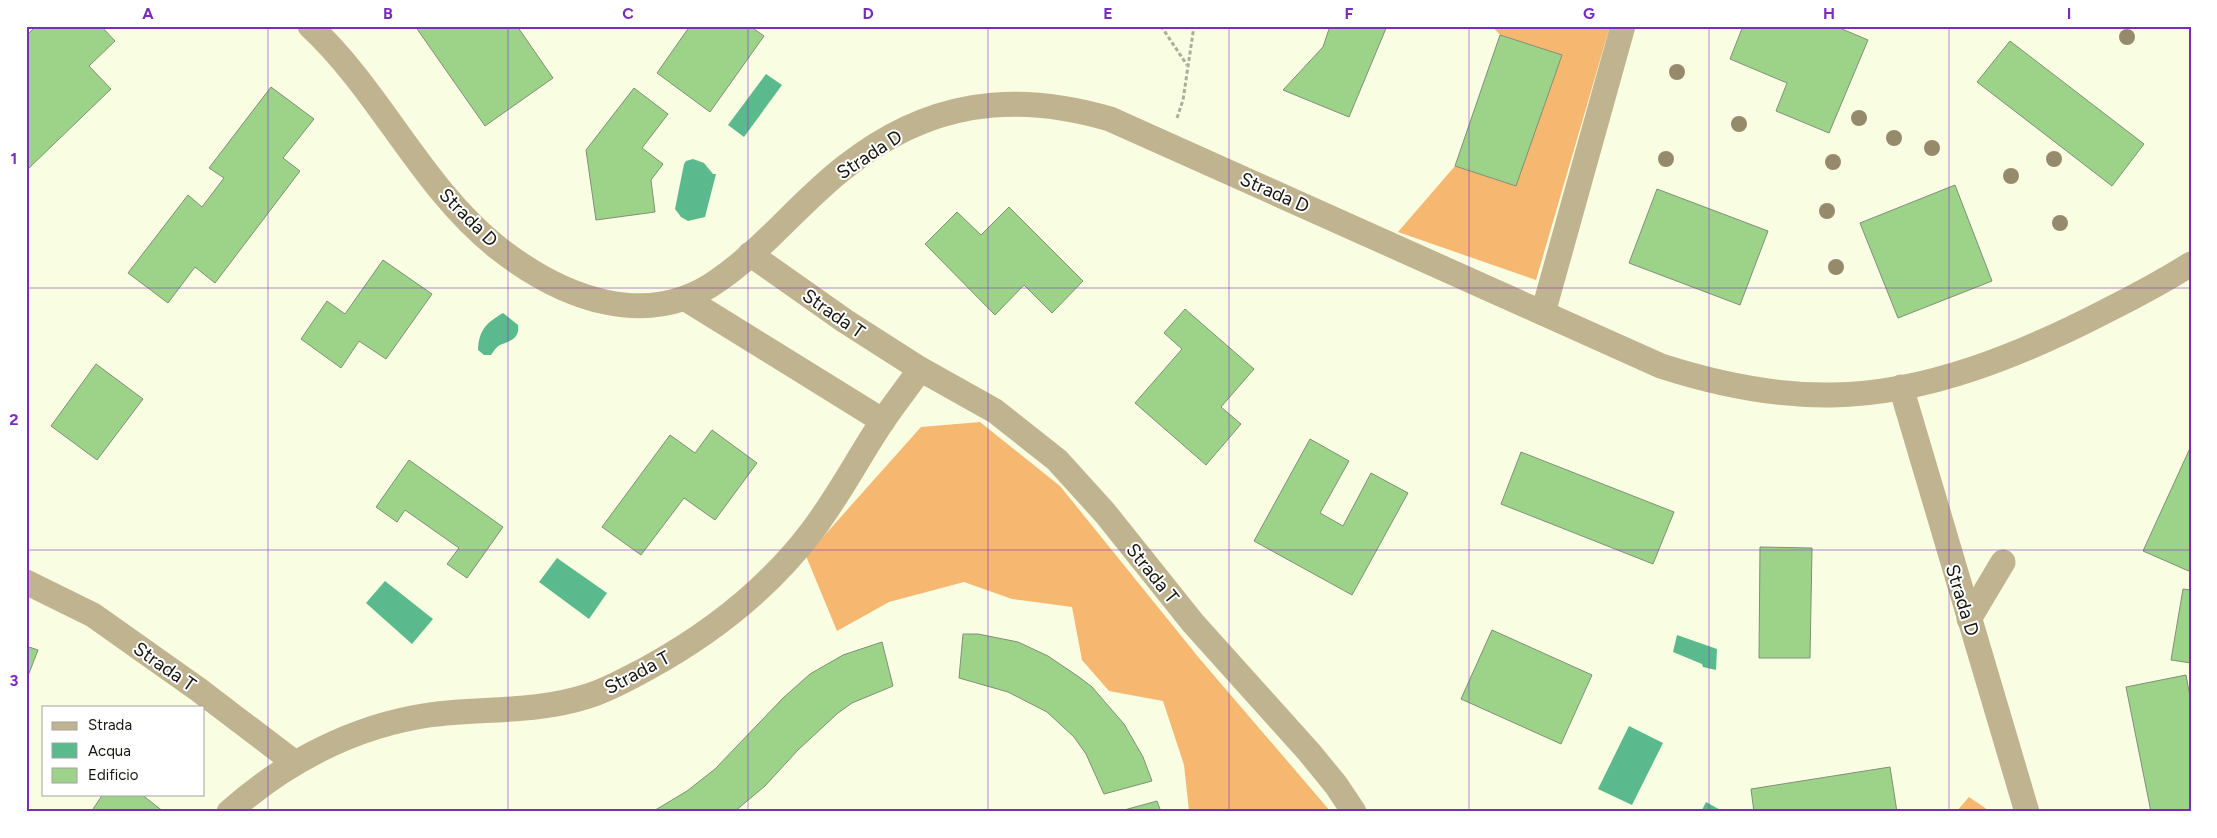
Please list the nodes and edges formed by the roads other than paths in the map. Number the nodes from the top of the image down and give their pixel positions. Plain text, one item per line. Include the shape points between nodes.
1 (310, 26) edge
2 (1623, 26) edge
3 (750, 254) junction
4 (2191, 264) edge
5 (686, 299) junction
6 (1543, 313) junction
7 (920, 369) junction
8 (1901, 388) junction
9 (883, 421) junction
10 (2003, 562) dead end
11 (26, 582) edge
12 (1969, 619) junction
13 (295, 763) junction
14 (229, 812) edge
15 (1354, 812) edge
16 (2027, 812) edge

1 - 5 street, Strada D via 341,58 453,204 498,248 552,283 612,304 641,306
2 - 6 street
3 - 5 street, Strada D via 720,280
3 - 6 street, Strada D via 829,180 867,151 911,127 952,112 984,105 1055,105 1110,120 1167,144
3 - 7 street, Strada T
4 - 8 street, Strada D via 2067,332 1955,375
5 - 9 street
6 - 8 street, Strada D via 1662,366 1742,388 1833,396
7 - 9 street, Strada T
7 - 15 street, Strada T via 995,411 1057,460 1105,513 1193,623 1309,752
8 - 12 street, Strada D
9 - 13 street, Strada T via 812,532 778,570 740,607 666,658 608,689 570,701 536,707 430,715 396,722 327,746
10 - 12 street
11 - 13 street, Strada T via 93,614
12 - 16 street, Strada D
13 - 14 street, Strada T via 266,780

